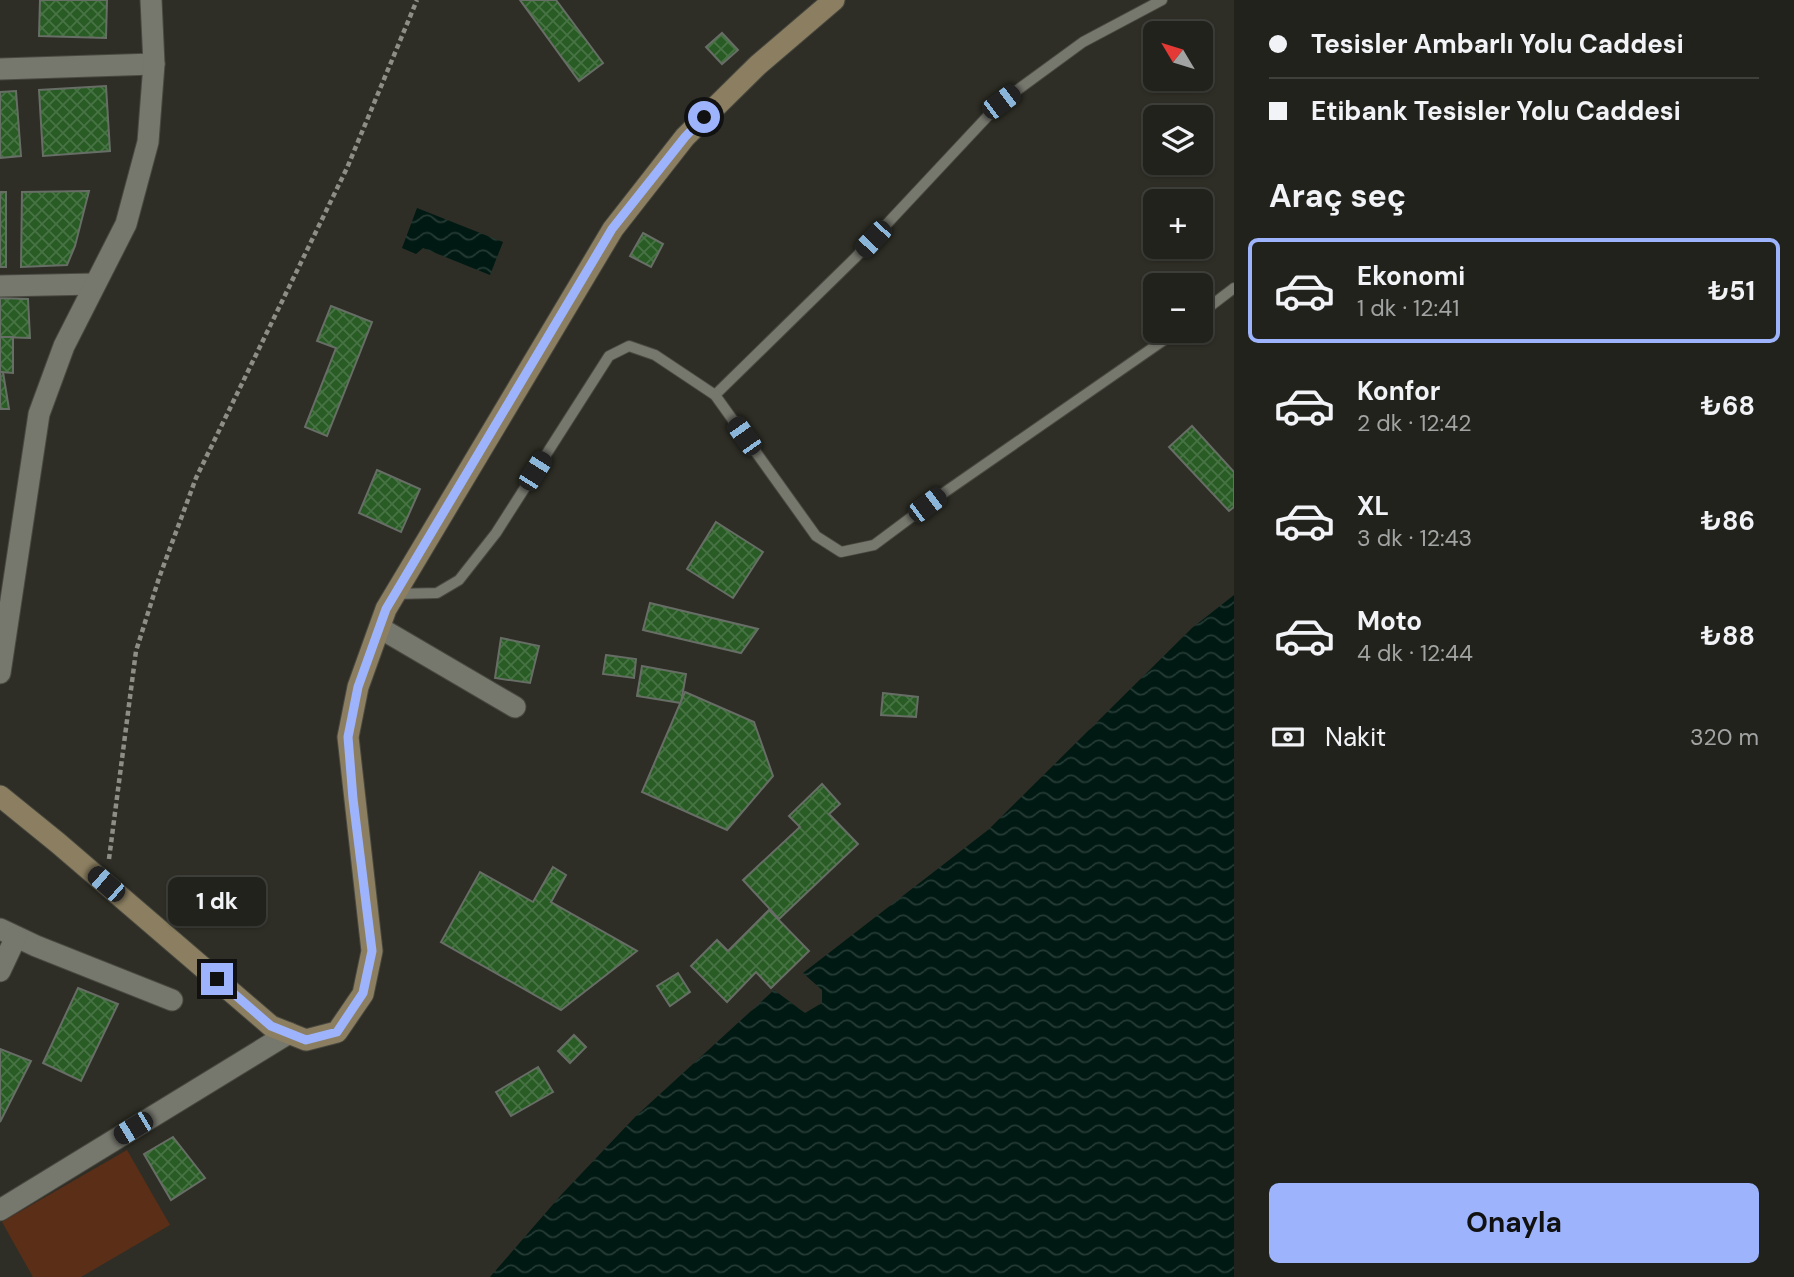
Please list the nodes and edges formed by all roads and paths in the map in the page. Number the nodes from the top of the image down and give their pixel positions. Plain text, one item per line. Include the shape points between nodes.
1 (151, 0) edge
2 (417, 0) edge
3 (834, 0) edge
4 (1162, 0) edge
5 (154, 64) junction
6 (0, 69) edge
7 (95, 284) junction
8 (0, 286) edge
9 (1234, 288) edge
10 (1213, 304) edge
11 (1160, 343) edge
12 (715, 395) junction
13 (395, 594) junction
14 (380, 628) junction
15 (0, 673) edge
16 (514, 707) dead end
17 (0, 796) edge
18 (106, 884) junction
19 (8, 933) edge
20 (0, 971) edge
21 (172, 1000) dead end
22 (289, 1033) junction
23 (0, 1210) edge

1 - 5 street
2 - 18 path via 347,168 196,478 159,578 136,651
3 - 13 street via 758,65 685,137 612,229
4 - 12 lane via 1083,42 1001,102 855,258
5 - 6 street
5 - 7 street via 148,142 126,224
7 - 8 street
7 - 15 street via 64,346 39,414
9 - 10 lane
11 - 12 lane via 874,545 841,552 816,536
12 - 13 lane via 655,355 629,346 609,356 496,533 459,580 437,593
13 - 14 street
14 - 16 street
14 - 22 street via 358,687 348,737 372,951 363,993 337,1032 306,1040
17 - 18 street
18 - 22 street via 271,1026
19 - 20 street
19 - 21 street
22 - 23 street

